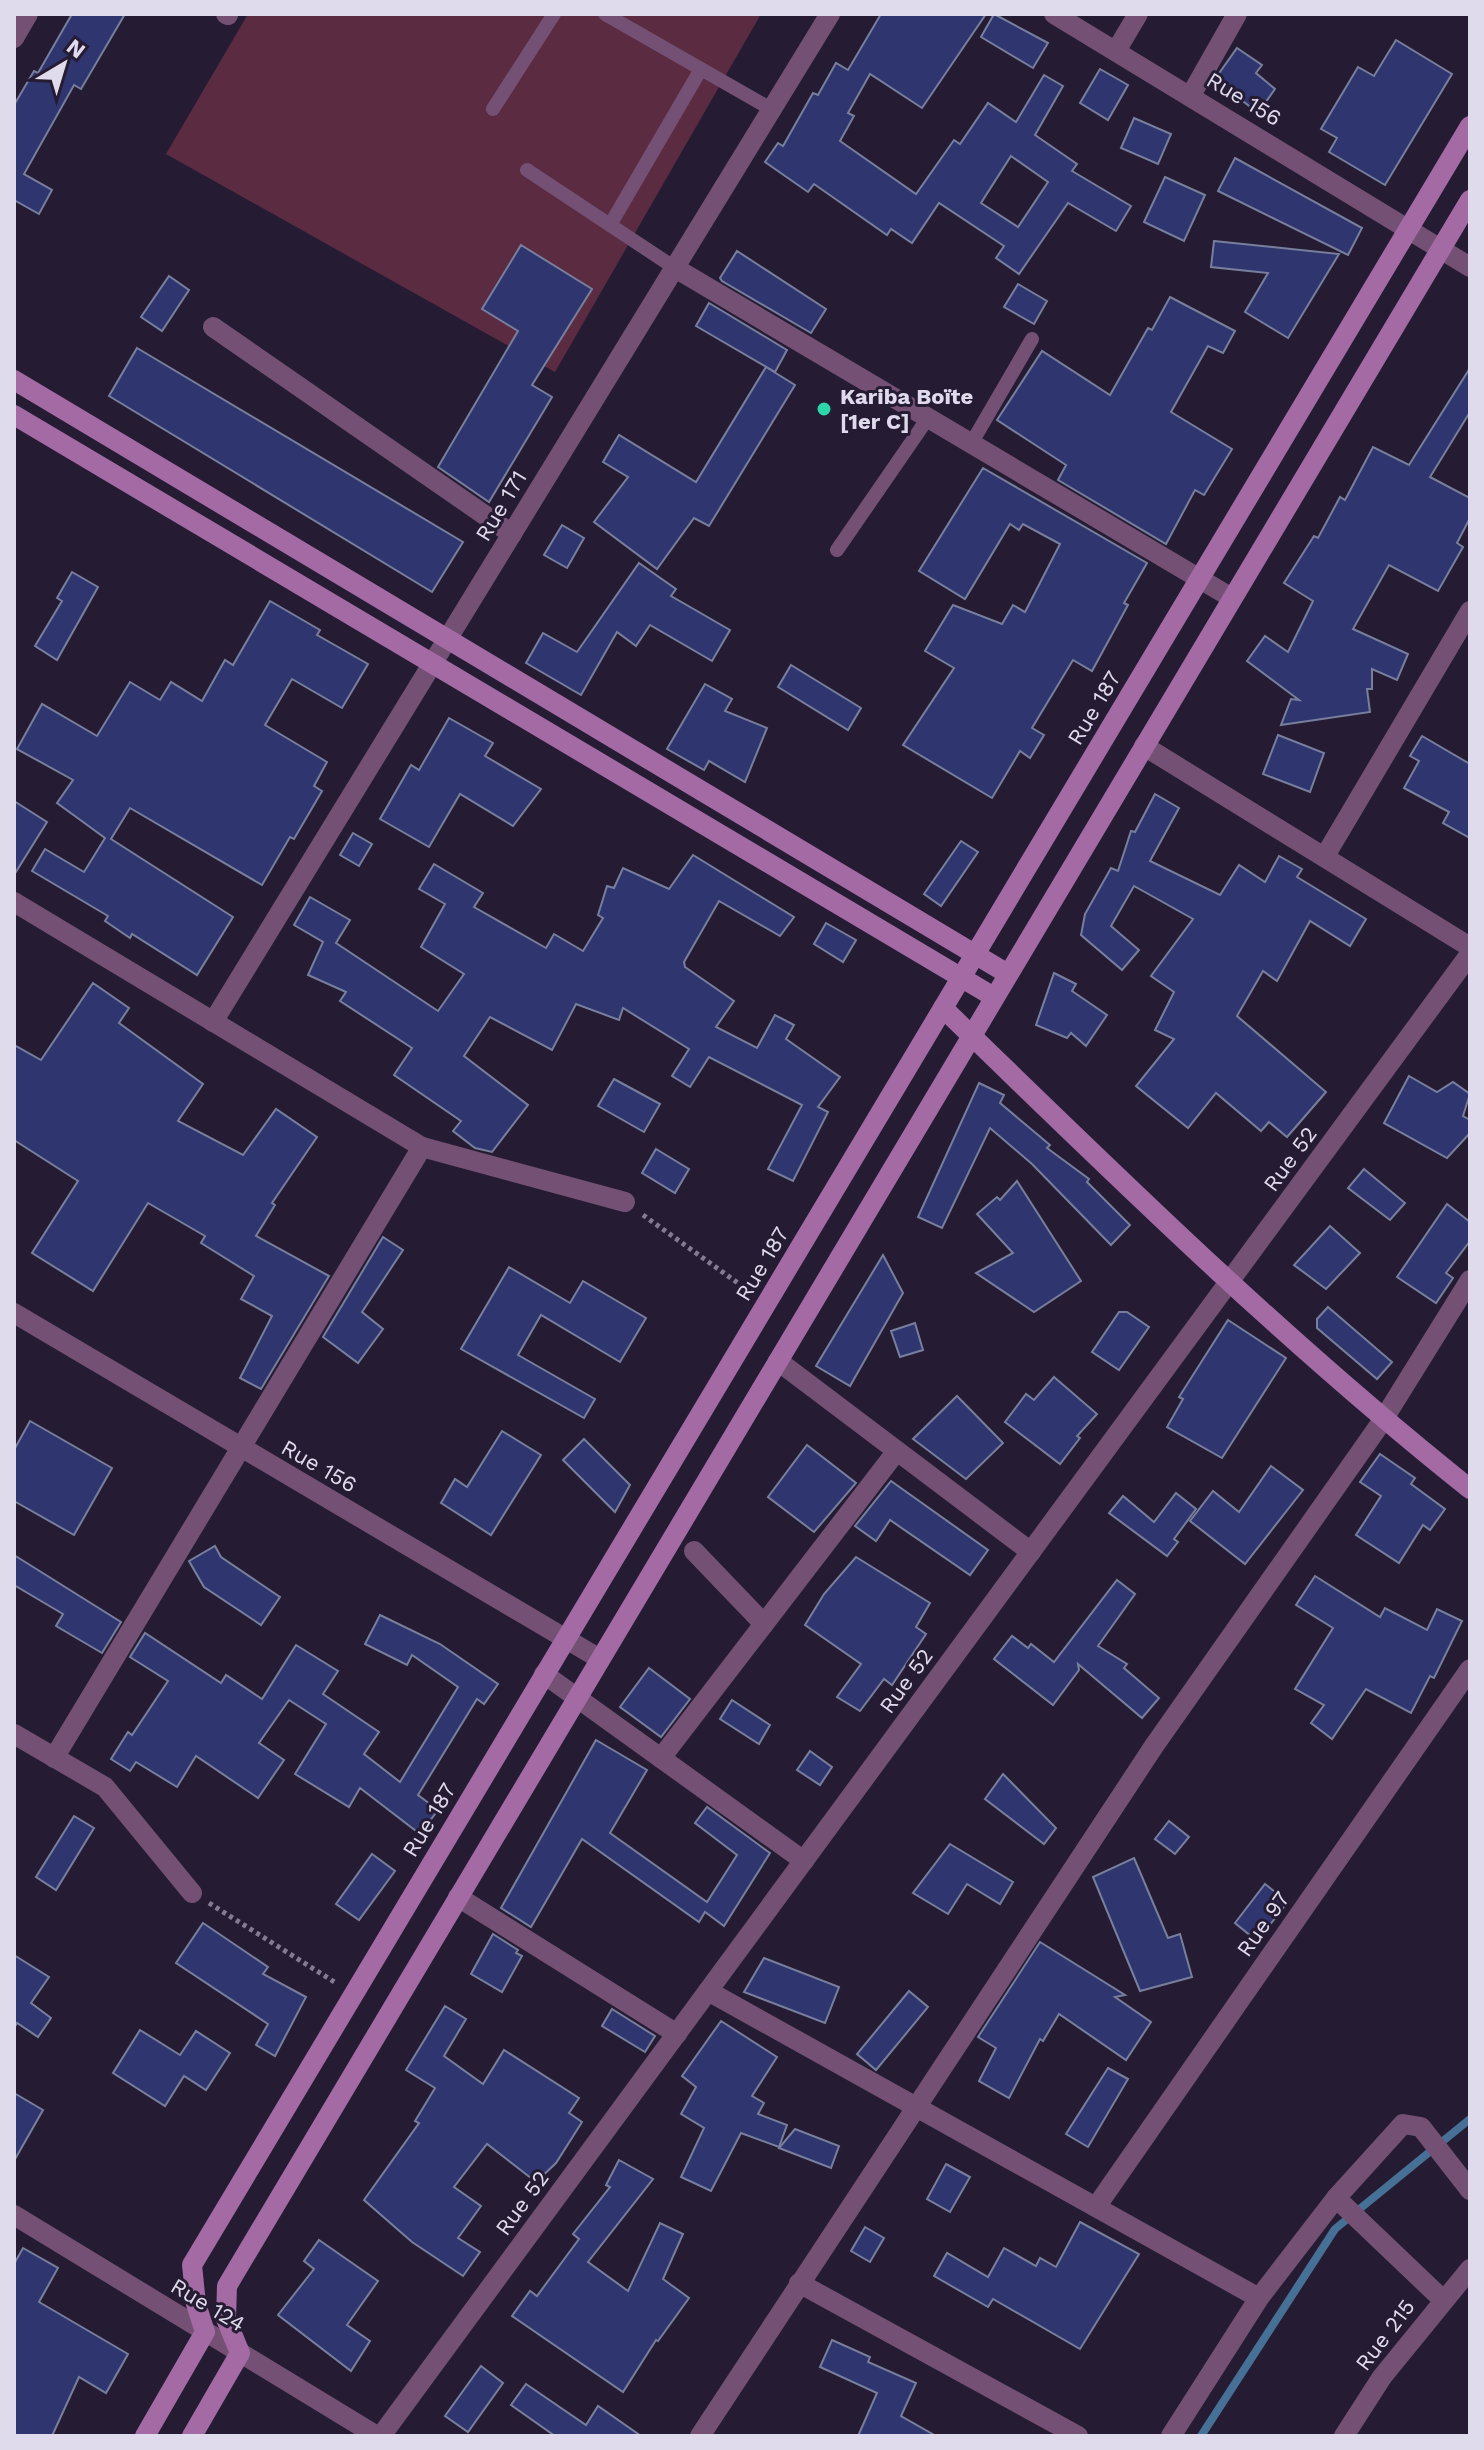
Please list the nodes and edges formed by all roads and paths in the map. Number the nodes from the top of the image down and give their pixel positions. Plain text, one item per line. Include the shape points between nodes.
1 (28, 14) edge
2 (554, 14) edge
3 (605, 14) edge
4 (830, 14) edge
5 (1054, 14) edge
6 (1138, 14) edge
7 (1237, 14) edge
8 (14, 38) edge
9 (1116, 51) junction
10 (701, 69) junction
11 (1191, 95) junction
12 (493, 109) dead end
13 (771, 109) junction
14 (1470, 126) edge
15 (527, 170) dead end
16 (1470, 200) edge
17 (610, 225) junction
18 (1408, 228) junction
19 (1441, 249) junction
20 (1470, 267) edge
21 (675, 268) junction
22 (213, 327) dead end
23 (1032, 339) dead end
24 (14, 380) edge
25 (14, 415) edge
26 (928, 418) junction
27 (971, 444) junction
28 (512, 534) junction
29 (837, 550) dead end
30 (1199, 579) junction
31 (1232, 598) junction
32 (1470, 611) edge
33 (447, 639) junction
34 (433, 664) junction
35 (1144, 746) junction
36 (1325, 856) junction
37 (14, 902) edge
38 (1470, 947) edge
39 (975, 954) junction
40 (1470, 954) edge
41 (1008, 974) junction
42 (961, 978) junction
43 (994, 997) junction
44 (943, 1008) junction
45 (213, 1022) junction
46 (971, 1036) junction
47 (422, 1147) junction
48 (625, 1202) joint
49 (1470, 1280) edge
50 (1229, 1283) junction
51 (766, 1304) junction
52 (14, 1313) edge
53 (778, 1361) junction
54 (1383, 1420) junction
55 (241, 1448) junction
56 (896, 1452) junction
57 (1470, 1489) edge
58 (694, 1551) dead end
59 (1031, 1552) junction
60 (764, 1624) junction
61 (566, 1639) junction
62 (600, 1659) junction
63 (1470, 1669) edge
64 (544, 1674) junction
65 (577, 1697) junction
66 (14, 1734) edge
67 (54, 1758) junction
68 (661, 1758) junction
69 (804, 1861) junction
70 (192, 1893) joint
71 (458, 1897) junction
72 (708, 1991) junction
73 (354, 1994) junction
74 (677, 2034) junction
75 (916, 2106) junction
76 (1465, 2184) edge
77 (1341, 2203) junction
78 (1096, 2207) junction
79 (14, 2215) edge
80 (1470, 2269) edge
81 (799, 2283) junction
82 (1259, 2298) junction
83 (1442, 2299) junction
84 (205, 2332) junction
85 (240, 2353) junction
86 (1352, 2433) edge
87 (145, 2436) edge
88 (192, 2436) edge
89 (379, 2436) edge
90 (700, 2436) edge
91 (1078, 2436) edge
92 (1171, 2436) edge

1 - 8 street
2 - 12 lane
3 - 10 lane
4 - 13 street, Rue 171
5 - 9 street, Rue 156
6 - 9 street
7 - 11 street
9 - 11 street, Rue 156
10 - 13 lane
10 - 17 lane
11 - 18 street, Rue 156
13 - 21 street, Rue 171
14 - 18 street, Rue 187
15 - 17 lane
16 - 19 street
17 - 21 lane
18 - 19 street, Rue 156
18 - 30 street, Rue 187
19 - 20 street, Rue 156
19 - 31 street
21 - 26 street
21 - 28 street, Rue 171
22 - 28 street
23 - 27 lane
24 - 33 street
25 - 34 street
26 - 27 street
26 - 29 lane
27 - 30 street
28 - 33 street, Rue 171
30 - 31 street
30 - 39 street, Rue 187
31 - 35 street
32 - 36 street
33 - 34 street, Rue 171
33 - 39 street
34 - 42 street
34 - 45 street, Rue 171
35 - 36 street
35 - 41 street
36 - 38 street
37 - 45 street
39 - 41 street
39 - 42 street, Rue 187
40 - 50 street, Rue 52
41 - 43 street
42 - 43 street
42 - 44 street, Rue 187
43 - 46 street
44 - 46 street
44 - 51 street, Rue 187
45 - 47 street
46 - 50 street
46 - 53 street
47 - 48 street
47 - 55 street
48 - 51 path
49 - 54 street
50 - 54 street
50 - 59 street, Rue 52
51 - 61 street, Rue 187
52 - 55 street, Rue 156
53 - 56 street
53 - 62 street
54 - 57 street
54 - 75 street via 1154,1746
55 - 61 street, Rue 156
55 - 67 street
56 - 59 street
56 - 60 street
58 - 60 street
59 - 69 street, Rue 52
60 - 68 street
61 - 62 street, Rue 156
61 - 64 street, Rue 187
62 - 65 street
63 - 78 street, Rue 97
64 - 65 street
64 - 73 street, Rue 187
65 - 68 street
65 - 71 street
66 - 67 street
67 - 70 street via 105,1787
68 - 69 street
69 - 72 street, Rue 52
70 - 73 path
71 - 74 street
71 - 85 street via 227,2286 226,2319
72 - 74 street, Rue 52
72 - 75 street
73 - 84 street, Rue 187 via 192,2265
74 - 89 street, Rue 52
75 - 78 street
75 - 81 street
76 - 77 street via 1431,2136 1421,2127 1403,2124
77 - 82 street
77 - 83 street
78 - 82 street
79 - 84 street, Rue 124
80 - 83 street, Rue 215
81 - 90 street
81 - 91 street
82 - 92 street
83 - 86 street, Rue 215 via 1382,2377
84 - 85 street, Rue 124
84 - 87 street
85 - 88 street
85 - 89 street, Rue 124

